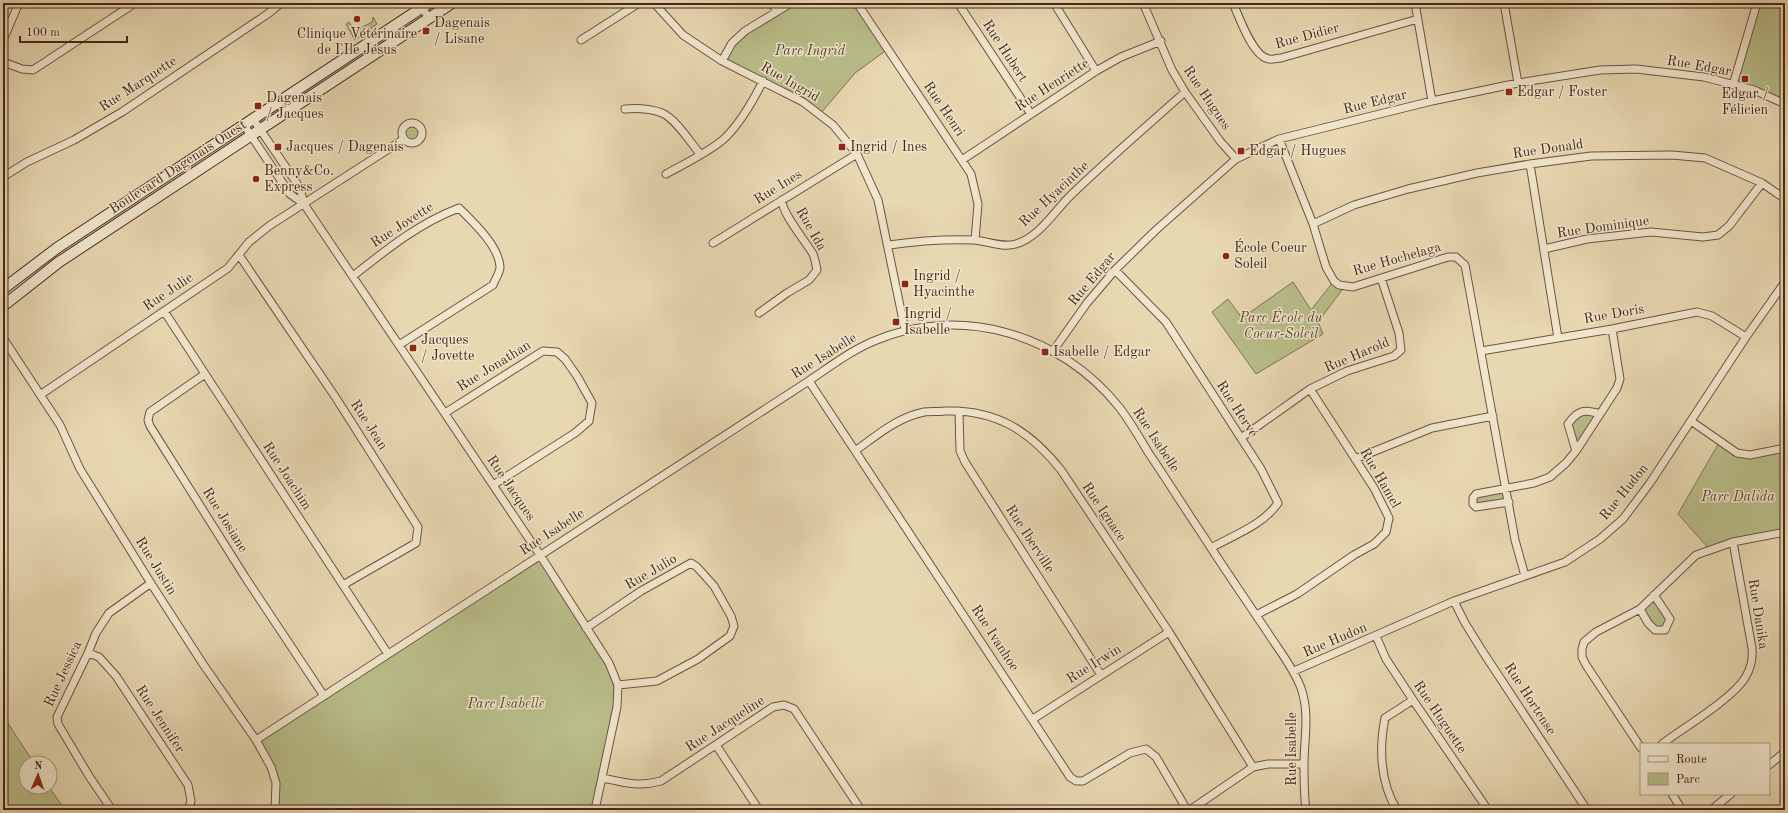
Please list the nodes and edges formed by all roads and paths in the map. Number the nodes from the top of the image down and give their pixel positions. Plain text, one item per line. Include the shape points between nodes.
1 (19, 3) edge
2 (135, 3) edge
3 (281, 3) edge
4 (452, 3) edge
5 (639, 3) edge
6 (654, 3) edge
7 (771, 3) edge
8 (791, 3) edge
9 (857, 3) edge
10 (958, 3) edge
11 (1054, 3) edge
12 (1143, 3) edge
13 (1233, 3) edge
14 (1415, 3) edge
15 (1504, 3) edge
16 (1755, 3) edge
17 (423, 5) edge
18 (777, 11) junction
19 (429, 18) junction
20 (1418, 19) junction
21 (3, 40) edge
22 (581, 40) dead end
23 (1161, 41) junction
24 (722, 61) junction
25 (3, 62) edge
26 (1096, 71) junction
27 (763, 81) junction
28 (1518, 83) junction
29 (1733, 85) junction
30 (1185, 92) junction
31 (1432, 101) junction
32 (1785, 104) edge
33 (625, 109) dead end
34 (1031, 114) junction
35 (253, 119) junction
36 (244, 125) junction
37 (260, 129) junction
38 (251, 135) junction
39 (404, 139) dead end
40 (1279, 139) junction
41 (700, 154) junction
42 (857, 154) junction
43 (1236, 159) junction
44 (962, 160) junction
45 (1530, 164) junction
46 (666, 174) dead end
47 (3, 176) edge
48 (1762, 183) junction
49 (1785, 198) edge
50 (782, 200) junction
51 (304, 204) junction
52 (1312, 224) junction
53 (975, 240) junction
54 (713, 243) dead end
55 (889, 245) junction
56 (1544, 249) junction
57 (239, 255) junction
58 (1115, 270) junction
59 (353, 276) junction
60 (1381, 278) junction
61 (1785, 282) edge
62 (3, 289) edge
63 (3, 306) edge
64 (164, 311) junction
65 (759, 313) dead end
66 (1612, 329) junction
67 (905, 330) junction
68 (1746, 337) junction
69 (3, 338) edge
70 (1558, 338) junction
71 (399, 345) junction
72 (1053, 351) junction
73 (1481, 351) junction
74 (205, 374) junction
75 (809, 381) junction
76 (1310, 390) junction
77 (40, 395) junction
78 (959, 411) junction
79 (445, 413) junction
80 (1600, 414) junction
81 (1493, 416) junction
82 (1691, 421) junction
83 (1241, 438) junction
84 (1785, 448) edge
85 (855, 450) junction
86 (1576, 451) junction
87 (1355, 459) junction
88 (493, 484) junction
89 (1505, 487) junction
90 (1509, 502) junction
91 (1785, 532) edge
92 (1733, 542) junction
93 (1211, 548) junction
94 (540, 555) junction
95 (1525, 576) junction
96 (151, 583) junction
97 (343, 585) junction
98 (1654, 595) junction
99 (1454, 601) junction
100 (1640, 609) junction
101 (1256, 615) junction
102 (586, 628) junction
103 (1169, 632) junction
104 (1376, 636) junction
105 (88, 652) junction
106 (388, 654) junction
107 (1294, 671) junction
108 (1101, 675) junction
109 (618, 685) junction
110 (324, 696) junction
111 (1413, 700) junction
112 (1033, 719) junction
113 (256, 740) junction
114 (1663, 743) edge
115 (716, 745) junction
116 (1640, 746) edge
117 (1785, 752) edge
118 (1304, 764) junction
119 (1770, 764) edge
120 (1253, 767) junction
121 (603, 778) junction
122 (1673, 795) edge
123 (1730, 795) edge
124 (112, 810) edge
125 (188, 810) edge
126 (275, 810) edge
127 (595, 810) edge
128 (759, 810) edge
129 (862, 810) edge
130 (1188, 810) edge
131 (1306, 810) edge
132 (1397, 810) edge
133 (1488, 810) edge
134 (1587, 810) edge
135 (1682, 810) edge
136 (1711, 810) edge

1 - 21 street
2 - 25 street via 33,70
3 - 47 street, Rue Marquette via 122,112
4 - 19 main road, Boulevard Dagenais Ouest
5 - 22 street
6 - 24 street, Rue Ingrid via 683,35
7 - 18 street
8 - 18 street
9 - 44 street, Rue Henri
10 - 34 street, Rue Hubert
11 - 26 street
12 - 23 street, Rue Hugues
13 - 20 street, Rue Didier via 1254,48 1268,59 1281,58
14 - 20 street
15 - 28 street
16 - 29 street
17 - 19 street
17 - 35 main road, Boulevard Dagenais Ouest
18 - 24 street via 745,31 732,43
19 - 37 main road, Boulevard Dagenais Ouest
20 - 31 street
23 - 26 street, Rue Henriette
23 - 30 street, Rue Hugues via 1172,70
24 - 27 street, Rue Ingrid
26 - 34 street, Rue Henriette
27 - 41 street via 738,123 724,138
27 - 42 street, Rue Ingrid via 803,102 833,124
28 - 29 street, Rue Edgar via 1600,70 1636,69 1704,77
28 - 31 street, Rue Edgar
29 - 32 street, Rue Edgar via 1754,90
30 - 43 street, Rue Hugues
30 - 53 street, Rue Hyacinthe via 1024,240 1004,244
31 - 40 street, Rue Edgar
33 - 41 street via 636,108 663,113 674,122
34 - 44 street, Rue Henriette
35 - 36 main road, Boulevard Dagenais Ouest
35 - 37 street, Rue Jacques
36 - 38 street, Rue Jacques
36 - 62 main road, Boulevard Dagenais Ouest via 57,248
37 - 38 main road, Boulevard Dagenais Ouest
37 - 51 street, Rue Jacques via 300,188
38 - 51 street, Rue Jacques via 290,194
38 - 63 main road, Boulevard Dagenais Ouest via 59,262
39 - 51 street, Rue Julie
40 - 43 street, Rue Edgar
40 - 52 street, Rue Hochelaga
41 - 46 street
42 - 50 street, Rue Ines
42 - 55 street, Rue Ingrid via 878,200
43 - 58 street, Rue Edgar
44 - 53 street, Rue Henri via 971,174 978,204
45 - 48 street, Rue Donald via 1591,156 1672,155 1705,158
45 - 52 street, Rue Donald via 1408,188 1354,205
45 - 56 street
48 - 49 street, Rue Donald
48 - 56 street, Rue Dominique via 1729,226 1718,235 1703,237 1651,232 1587,239
50 - 54 street, Rue Ines
50 - 65 street, Rue Ida via 787,213 814,256 817,270 809,280
51 - 57 street, Rue Julie via 269,226 249,242
51 - 59 street, Rue Jacques
52 - 60 street, Rue Hochelaga via 1326,267 1339,285 1353,287
53 - 55 street, Rue Hyacinthe via 929,240
55 - 67 street, Rue Ingrid
56 - 70 street
57 - 64 street, Rue Julie via 228,268
57 - 97 street, Rue Jean via 336,398 418,527 416,543
58 - 72 street, Rue Edgar via 1087,303
58 - 83 street, Rue Hervé via 1166,322
59 - 71 street, Rue Jacques
59 - 71 street, Rue Jovette via 386,249 437,216 459,208 489,242 500,269 493,284
60 - 73 street, Rue Hochelaga via 1448,257 1456,258 1465,265
60 - 76 street, Rue Harold via 1399,333 1400,350 1394,356 1347,371
61 - 68 street, Rue Hudon
64 - 74 street, Rue Joachim
64 - 77 street, Rue Julie
66 - 68 street, Rue Doris via 1698,312 1712,316
66 - 70 street, Rue Doris
66 - 80 street via 1620,379 1618,388
67 - 72 street, Rue Isabelle via 948,324 984,327 1029,339
67 - 75 street, Rue Isabelle via 874,341 843,357
68 - 82 street, Rue Hudon
69 - 77 street, Rue Justin
70 - 73 street, Rue Doris
71 - 79 street, Rue Jacques
72 - 93 street, Rue Isabelle via 1099,384 1120,408
73 - 81 street, Rue Hochelaga
74 - 97 street, Rue Joachim
74 - 110 street, Rue Josiane via 150,412 150,426
75 - 85 street, Rue Ivanhoe
75 - 94 street, Rue Isabelle
76 - 83 street, Rue Harold
76 - 87 street, Rue Hamel
77 - 96 street, Rue Justin via 60,425 80,469
78 - 85 street, Rue Ignace via 924,412 896,423
78 - 103 street, Rue Ignace via 1000,419 1033,439 1047,453
78 - 108 street, Rue Iberville via 960,451 965,462
79 - 88 street, Rue Jacques
79 - 88 street, Rue Jonathan via 543,351 557,352 577,376 592,403 589,421 575,433
80 - 86 street
80 - 86 street via 1581,412 1575,414 1568,424
81 - 87 street via 1432,428
81 - 89 street, Rue Hochelaga
82 - 84 street via 1737,453 1750,456
82 - 95 street, Rue Hudon via 1623,519 1600,539 1565,562
83 - 93 street, Rue Hervé via 1261,469 1278,503 1271,513 1257,523
85 - 112 street, Rue Ivanhoe
86 - 89 street via 1550,477 1534,483
87 - 101 street, Rue Hamel via 1389,518 1386,532 1374,544 1297,594
88 - 94 street, Rue Jacques
89 - 90 street, Rue Hochelaga
89 - 90 street via 1476,494 1473,504 1476,507
90 - 95 street, Rue Hochelaga via 1515,540
91 - 92 street
92 - 98 street via 1696,555
92 - 114 street, Rue Danika via 1753,660 1744,679 1730,695
93 - 101 street, Rue Isabelle
94 - 102 street, Rue Jacques
94 - 106 street, Rue Isabelle
95 - 99 street, Rue Hudon
96 - 105 street, Rue Jessica via 109,613 96,632
96 - 113 street, Rue Justin via 202,664
97 - 106 street, Rue Joachim
98 - 100 street
98 - 100 street via 1670,619 1665,630 1654,630
99 - 104 street, Rue Hudon
99 - 134 street, Rue Hortense via 1465,624
100 - 116 street via 1596,632 1584,642 1582,657
101 - 107 street, Rue Isabelle
102 - 109 street, Rue Jacques via 609,663
102 - 109 street, Rue Julio via 641,591 691,564 714,586 731,616 734,626 730,636 698,659 657,681
103 - 108 street, Rue Irwin
103 - 120 street, Rue Ignace
104 - 107 street, Rue Hudon
104 - 111 street, Rue Huguette via 1386,659
105 - 124 street, Rue Jessica via 57,717 58,724
105 - 125 street, Rue Jennifer via 99,657 116,676 188,785 192,801
106 - 110 street, Rue Isabelle
107 - 118 street, Rue Isabelle via 1306,707
108 - 112 street, Rue Irwin
109 - 121 street, Rue Jacques via 617,707
110 - 113 street, Rue Isabelle
111 - 132 street via 1385,718 1382,731 1382,764 1392,802
111 - 133 street, Rue Huguette
112 - 130 street, Rue Ivanhoe via 1066,771 1076,781 1083,781 1130,753 1146,749 1156,757
113 - 126 street, Rue Justin via 271,767 276,783
115 - 121 street, Rue Jacqueline via 661,781 636,785
115 - 128 street
115 - 129 street, Rue Jacqueline via 773,707 784,705 794,709
117 - 119 street
118 - 120 street via 1268,764
118 - 131 street, Rue Isabelle
120 - 130 street
121 - 127 street, Rue Jacques
122 - 135 street
123 - 136 street

